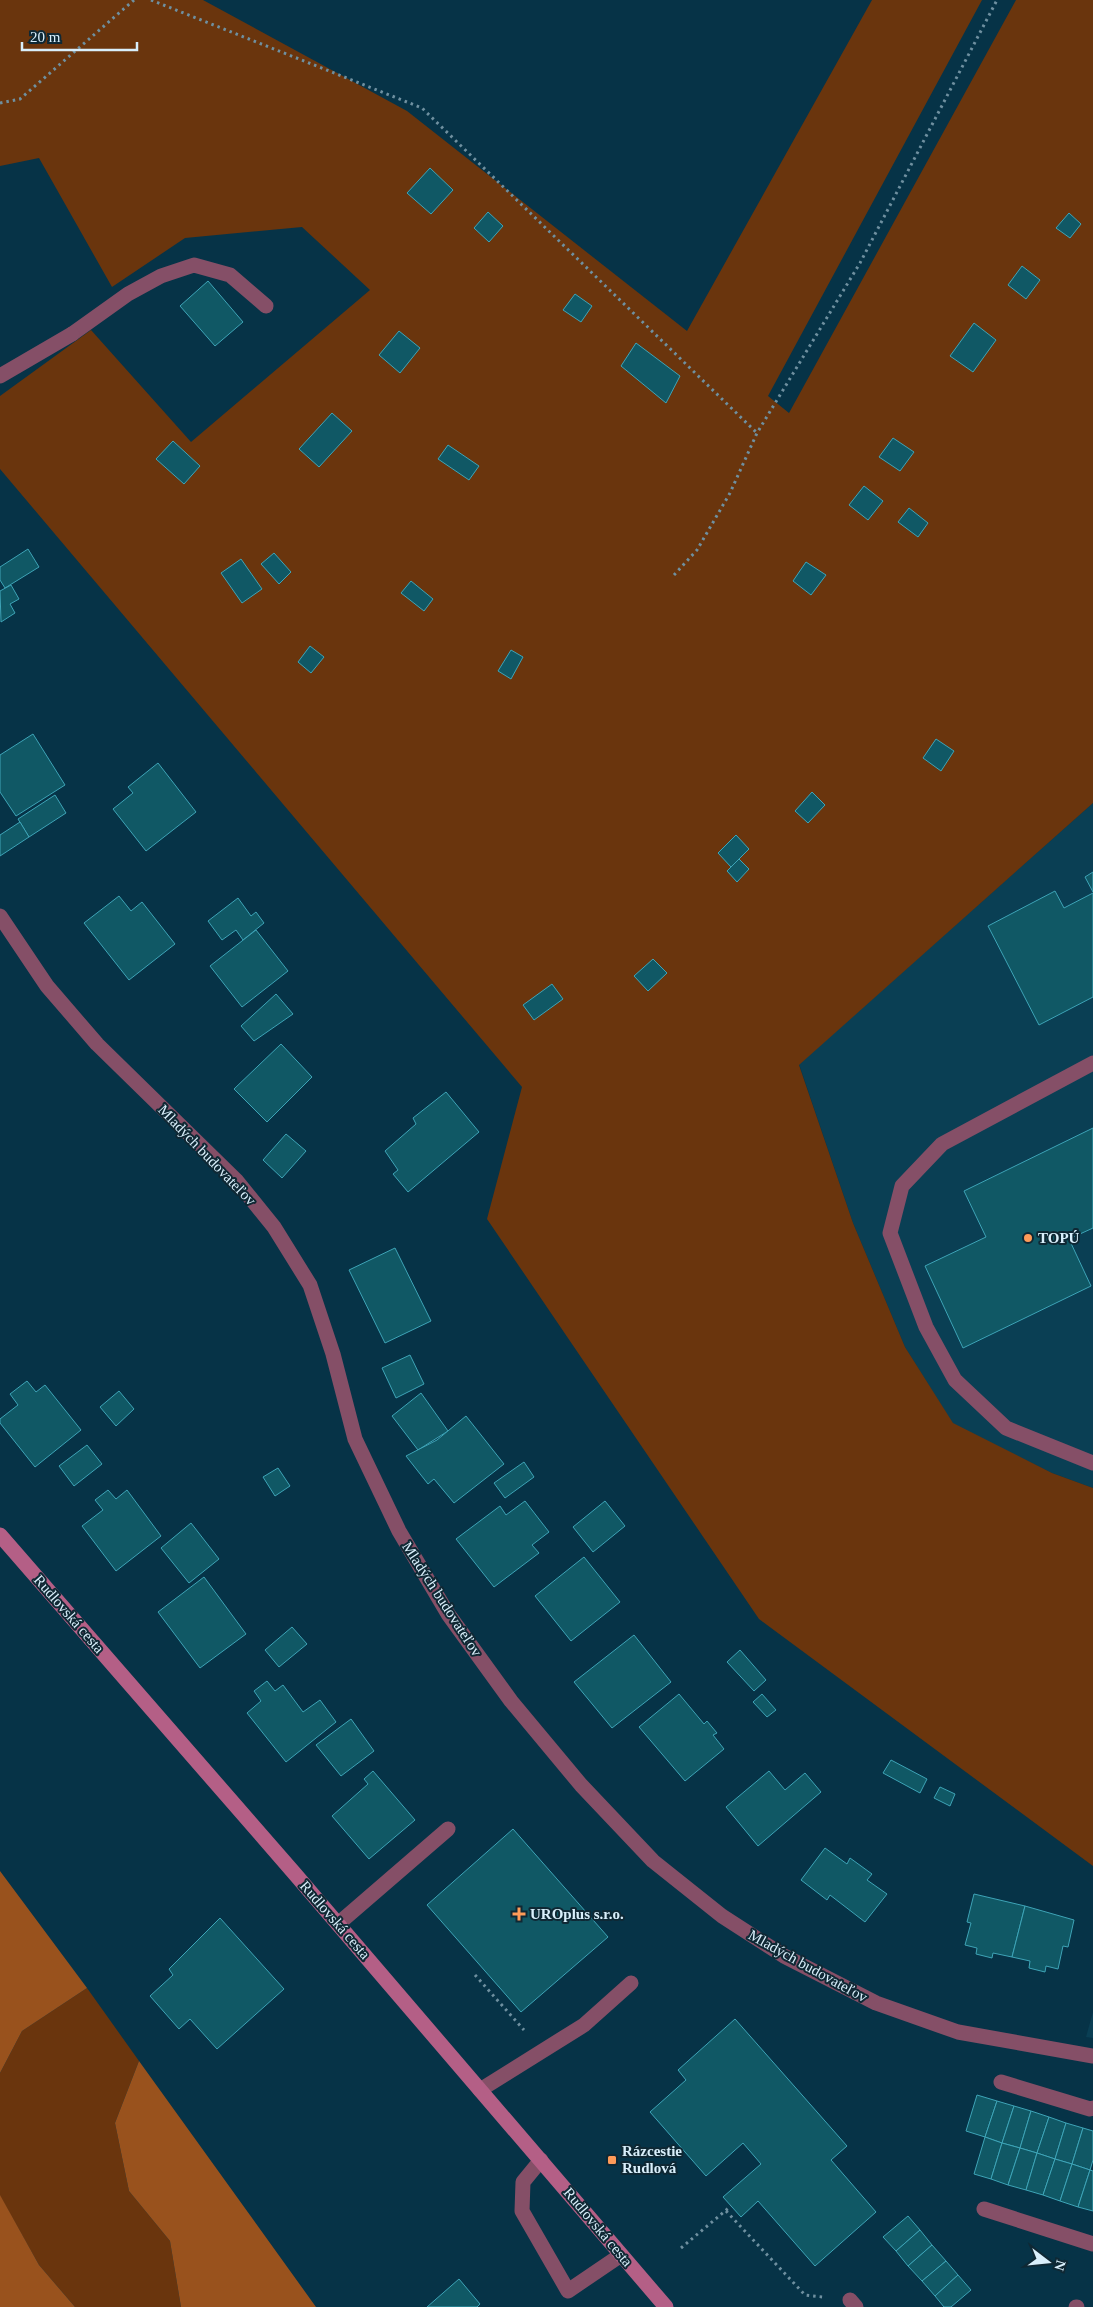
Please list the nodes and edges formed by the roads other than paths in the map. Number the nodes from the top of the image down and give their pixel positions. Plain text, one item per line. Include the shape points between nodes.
1 (266, 306) dead end
2 (0, 376) edge
3 (0, 916) edge
4 (1093, 1062) edge
5 (1093, 1463) edge
6 (0, 1535) edge
7 (448, 1829) dead end
8 (338, 1924) junction
9 (631, 1983) dead end
10 (1093, 2056) edge
11 (1001, 2082) dead end
12 (480, 2090) junction
13 (1093, 2108) edge
14 (541, 2160) junction
15 (984, 2209) dead end
16 (1093, 2244) edge
17 (621, 2255) junction
18 (666, 2307) edge

1 - 2 street via 230,275 194,265 161,276 128,294 72,334
3 - 10 street, Mladých budovateľov via 47,986 97,1044 236,1180 274,1227 310,1285 333,1354 355,1439 399,1531 443,1606 511,1701 581,1785 653,1861 722,1916 784,1956 876,2003 958,2032
4 - 5 street via 942,1144 902,1186 890,1233 926,1327 954,1380 1006,1428
6 - 8 street, Rudlovská cesta
7 - 8 street
8 - 12 street, Rudlovská cesta
9 - 12 street via 584,2025
11 - 13 street
12 - 14 street, Rudlovská cesta
14 - 17 street, Rudlovská cesta
14 - 17 street via 523,2182 522,2211 568,2291
15 - 16 street
17 - 18 street, Rudlovská cesta

